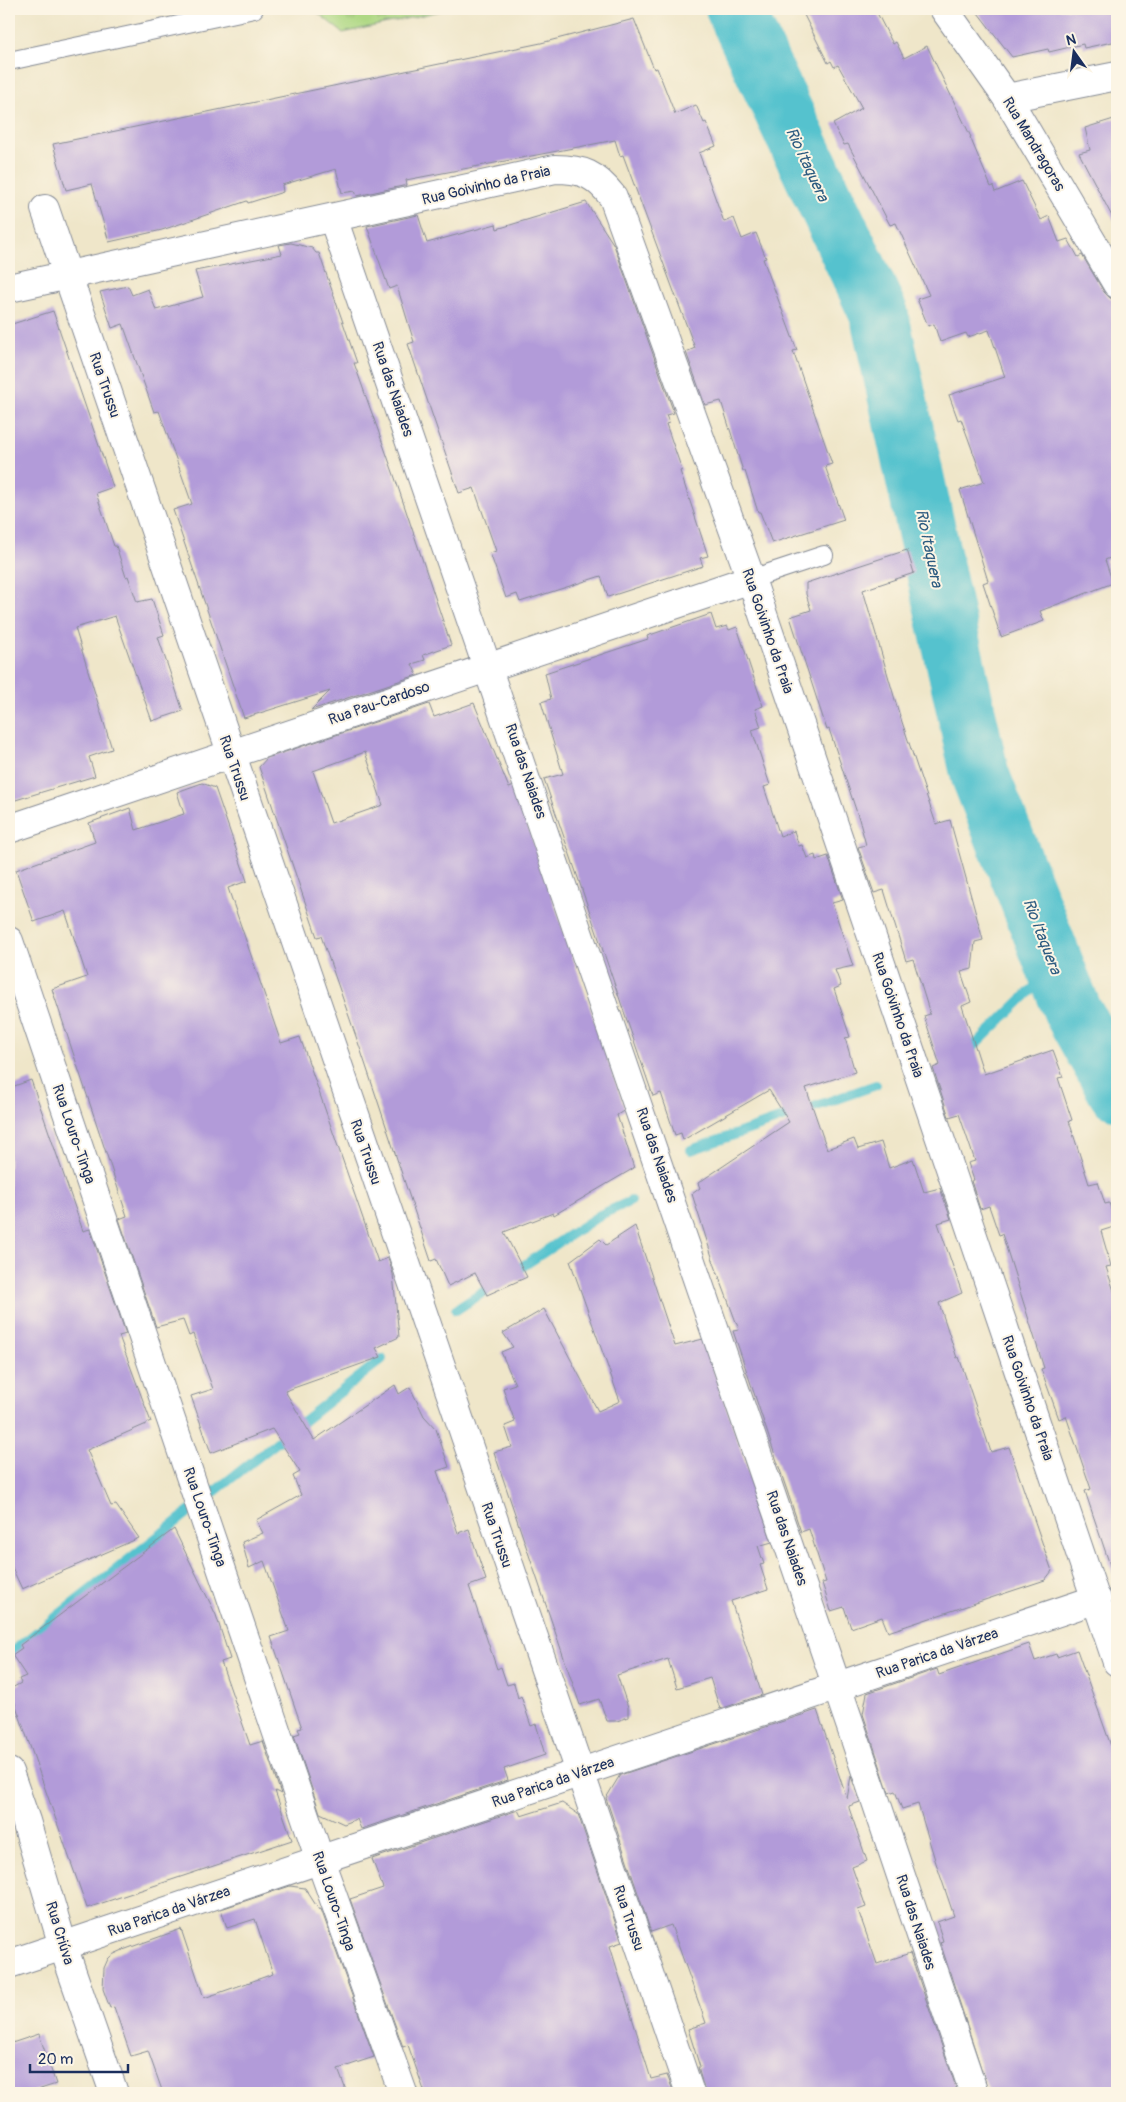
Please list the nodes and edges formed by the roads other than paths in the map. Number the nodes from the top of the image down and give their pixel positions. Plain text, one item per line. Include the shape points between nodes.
1 (254, 9) edge
2 (944, 9) edge
3 (9, 61) edge
4 (1117, 76) edge
5 (1007, 98) junction
6 (45, 209) dead end
7 (333, 218) junction
8 (68, 275) junction
9 (1117, 284) edge
10 (9, 288) edge
11 (824, 555) dead end
12 (750, 579) junction
13 (490, 665) junction
14 (230, 755) junction
15 (9, 829) edge
16 (9, 940) edge
17 (1097, 1599) junction
18 (1117, 1662) edge
19 (838, 1686) junction
20 (9, 1772) edge
21 (579, 1773) junction
22 (320, 1860) junction
23 (63, 1946) junction
24 (9, 1964) edge
25 (114, 2093) edge
26 (403, 2093) edge
27 (690, 2093) edge
28 (974, 2093) edge

1 - 3 lane
2 - 5 street, Rua Mandragoras
4 - 5 street
5 - 9 street, Rua Mandragoras
6 - 8 street, Rua Trussu
7 - 8 street, Rua Goivinho da Praia
7 - 12 street, Rua Goivinho da Praia via 555,169 576,169 603,184 613,197
7 - 13 street, Rua das Naiades
8 - 10 street, Rua Goivinho da Praia
8 - 14 street, Rua Trussu
11 - 12 lane
12 - 13 street, Rua Pau-Cardoso
12 - 17 street, Rua Goivinho da Praia
13 - 14 street, Rua Pau-Cardoso
13 - 19 street, Rua das Naiades
14 - 15 street, Rua Pau-Cardoso
14 - 21 street, Rua Trussu
16 - 22 street, Rua Louro-Tinga
17 - 18 street, Rua Goivinho da Praia
17 - 19 street, Rua Parica da Várzea
19 - 21 street, Rua Parica da Várzea
19 - 28 street, Rua das Naiades
20 - 23 street, Rua Criúva
21 - 22 street, Rua Parica da Várzea
21 - 27 street, Rua Trussu
22 - 23 street, Rua Parica da Várzea
22 - 26 street, Rua Louro-Tinga
23 - 24 street, Rua Parica da Várzea
23 - 25 street, Rua Criúva

